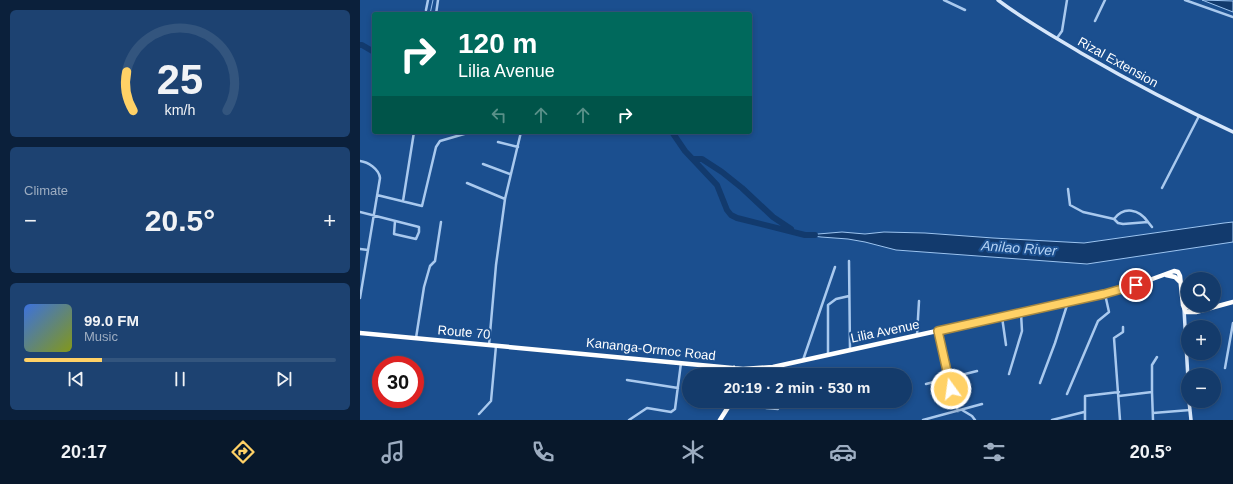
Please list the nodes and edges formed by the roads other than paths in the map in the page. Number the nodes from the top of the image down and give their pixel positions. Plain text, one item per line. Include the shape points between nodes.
1 (428, 0) edge
2 (438, 0) edge
3 (944, 0) edge
4 (998, 0) edge
5 (1067, 0) edge
6 (1105, 0) edge
7 (1185, 0) edge
8 (426, 10) dead end
9 (965, 10) dead end
10 (436, 12) edge
11 (1233, 17) edge
12 (1094, 21) dead end
13 (1057, 38) junction
14 (1199, 116) junction
15 (1233, 132) edge
16 (414, 134) edge
17 (464, 134) edge
18 (521, 134) edge
19 (498, 142) dead end
20 (518, 147) junction
21 (360, 161) edge
22 (483, 164) dead end
23 (510, 174) junction
24 (467, 183) dead end
25 (1162, 188) dead end
26 (1068, 189) dead end
27 (377, 195) junction
28 (505, 199) junction
29 (403, 201) junction
30 (360, 212) edge
31 (374, 215) junction
32 (1114, 219) junction
33 (396, 221) junction
34 (441, 222) dead end
35 (1148, 222) junction
36 (1152, 227) dead end
37 (360, 249) edge
38 (368, 250) junction
39 (849, 261) dead end
40 (835, 267) dead end
41 (1181, 284) edge
42 (361, 288) edge
43 (1104, 294) junction
44 (849, 296) junction
45 (360, 298) edge
46 (918, 302) dead end
47 (1068, 302) junction
48 (1233, 302) edge
49 (1221, 305) edge
50 (1021, 312) junction
51 (1184, 312) edge
52 (1198, 312) edge
53 (1002, 317) junction
54 (1184, 317) junction
55 (1233, 323) edge
56 (1124, 327) dead end
57 (938, 331) junction
58 (360, 333) edge
59 (917, 336) junction
60 (416, 338) junction
61 (489, 345) junction
62 (1006, 345) dead end
63 (496, 346) junction
64 (850, 350) junction
65 (566, 352) joint
66 (828, 354) junction
67 (1157, 357) dead end
68 (803, 360) junction
69 (681, 363) junction
70 (708, 366) junction
71 (773, 367) joint
72 (711, 368) edge
73 (734, 368) edge
74 (758, 368) edge
75 (1187, 368) edge
76 (1225, 368) dead end
77 (977, 371) dead end
78 (1009, 374) dead end
79 (948, 378) junction
80 (626, 380) dead end
81 (1040, 383) dead end
82 (926, 384) dead end
83 (678, 388) junction
84 (1118, 392) junction
85 (1152, 392) junction
86 (1067, 394) dead end
87 (1119, 396) junction
88 (982, 404) dead end
89 (727, 408) edge
90 (766, 408) edge
91 (778, 409) dead end
92 (962, 410) junction
93 (1190, 410) joint
94 (958, 411) junction
95 (1084, 412) junction
96 (1153, 413) junction
97 (479, 414) dead end
98 (629, 420) edge
99 (720, 420) edge
100 (923, 420) edge
101 (975, 420) edge
102 (1052, 420) edge
103 (1085, 420) edge
104 (1120, 420) edge
105 (1154, 420) edge
106 (1190, 420) edge

1 - 8 street
2 - 10 street
3 - 9 street
4 - 13 street, Rizal Extension
5 - 13 street via 1062,31
6 - 12 street
7 - 11 street
13 - 14 street, Rizal Extension via 1127,79
14 - 15 street, Rizal Extension
14 - 25 street
16 - 29 street
17 - 29 street via 440,141 436,146 422,206
18 - 20 street
19 - 20 street
20 - 23 street
21 - 27 street via 366,162 378,171 380,175
22 - 23 street
23 - 28 street
24 - 28 street
26 - 32 street via 1072,207
27 - 29 street
27 - 31 street
28 - 61 street
30 - 31 street
31 - 33 street
31 - 38 street
32 - 35 street via 1123,224
32 - 35 street via 1119,213 1127,210 1139,213
33 - 33 street via 419,227 416,239 394,234
34 - 60 street via 435,261 430,266 424,287
35 - 36 street
37 - 38 street
38 - 42 street
39 - 44 street
40 - 68 street
41 - 43 highway, Lilia Avenue via 1178,272 1172,272
42 - 45 street
43 - 47 highway, Lilia Avenue
43 - 86 street via 1109,312 1098,321
44 - 64 street
44 - 66 street via 836,299 828,305
46 - 59 street
47 - 50 highway, Lilia Avenue
47 - 81 street via 1056,343
48 - 49 highway
50 - 53 highway, Lilia Avenue
50 - 78 street via 1022,331
51 - 54 street
52 - 54 street
53 - 57 highway, Lilia Avenue
53 - 62 street
54 - 75 street
55 - 76 street
56 - 84 street via 1123,332 1114,338
57 - 59 highway, Lilia Avenue
57 - 79 street
58 - 60 highway, Route 70
59 - 64 highway, Lilia Avenue
60 - 61 highway, Route 70
61 - 63 highway, Route 70
63 - 65 highway, Route 70
63 - 97 street via 491,400
64 - 66 highway, Lilia Avenue
65 - 69 highway, Kananga-Ormoc Road
66 - 68 highway, Lilia Avenue
67 - 85 street via 1152,365
68 - 71 highway, Lilia Avenue
69 - 70 highway, Kananga-Ormoc Road
69 - 83 street
70 - 72 highway
70 - 73 highway, Kananga-Ormoc Road
71 - 74 highway
77 - 79 street
79 - 82 street
79 - 94 street
80 - 83 street
83 - 98 street via 675,409 671,412 647,408
84 - 87 street
84 - 95 street via 1085,396
85 - 87 street
85 - 96 street
87 - 104 street
88 - 92 street
89 - 99 highway
90 - 91 street
92 - 94 street
92 - 101 street
93 - 96 street
93 - 106 street
94 - 100 street
95 - 102 street
95 - 103 street
96 - 105 street

